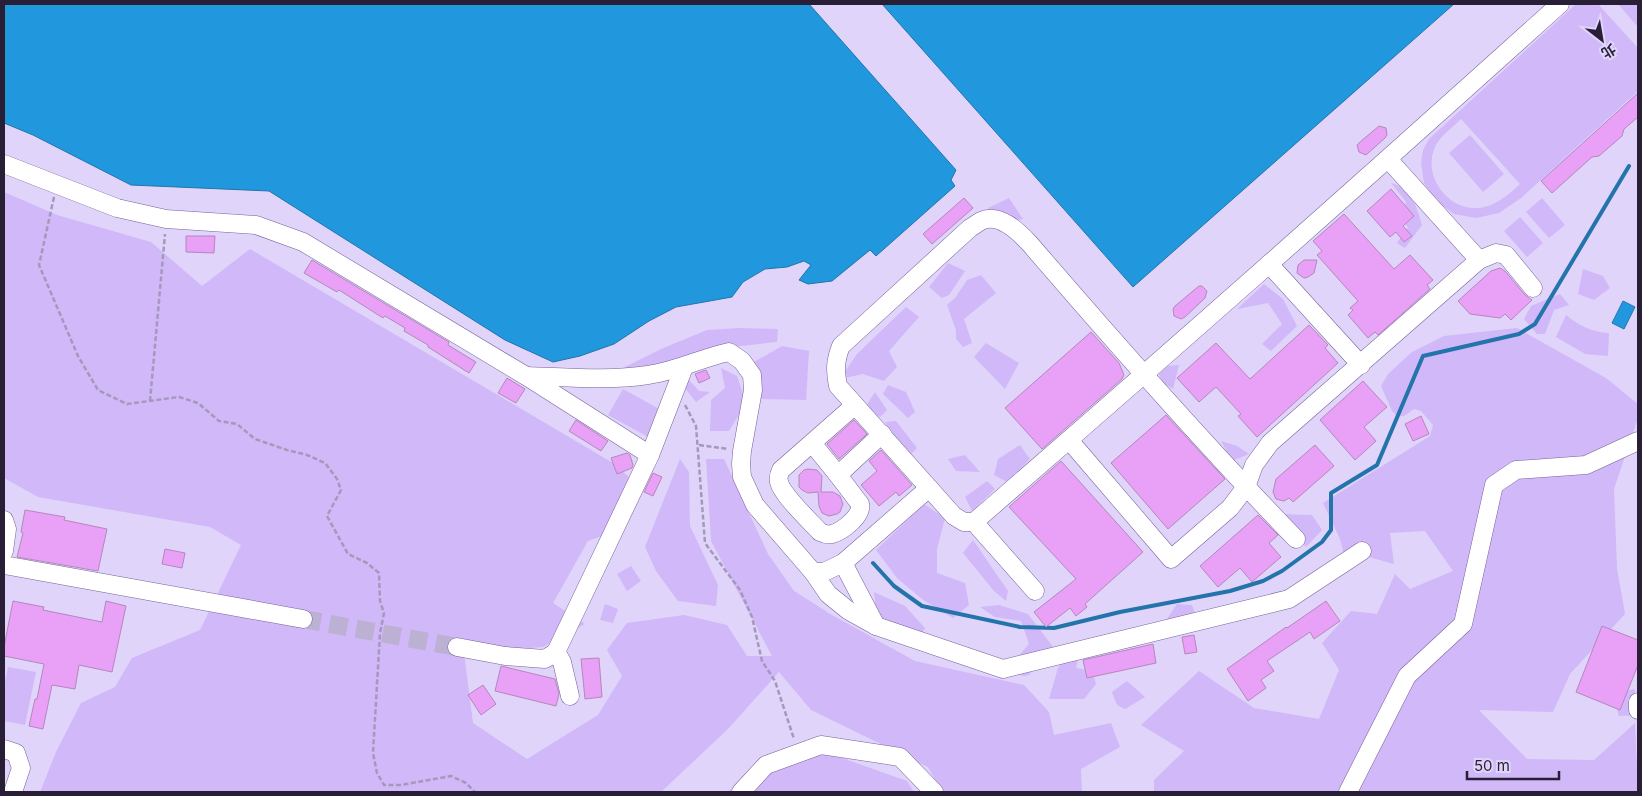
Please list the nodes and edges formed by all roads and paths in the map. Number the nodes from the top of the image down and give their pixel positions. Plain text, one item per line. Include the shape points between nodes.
1 (1560, 4) edge
2 (1388, 158) junction
3 (4, 164) edge
4 (57, 184) junction
5 (166, 219) junction
6 (1479, 260) junction
7 (1269, 264) junction
8 (1532, 288) dead end
9 (1361, 365) junction
10 (684, 367) junction
11 (1144, 374) junction
12 (526, 376) junction
13 (674, 393) junction
14 (150, 401) junction
15 (855, 405) junction
16 (882, 434) junction
17 (1069, 440) junction
18 (1638, 442) edge
19 (812, 443) junction
20 (699, 445) junction
21 (742, 451) junction
22 (650, 455) junction
23 (838, 474) junction
24 (1246, 487) junction
25 (929, 488) junction
26 (4, 520) edge
27 (974, 522) junction
28 (1296, 539) dead end
29 (4, 551) edge
30 (1362, 551) dead end
31 (843, 563) junction
32 (4, 565) edge
33 (814, 572) junction
34 (1035, 591) dead end
35 (303, 619) tunnel mouth
36 (876, 626) junction
37 (458, 647) tunnel mouth
38 (556, 652) junction
39 (570, 696) dead end
40 (1638, 702) edge
41 (1638, 710) edge
42 (4, 749) edge
43 (798, 754) junction
44 (13, 792) edge
45 (475, 792) edge
46 (741, 792) edge
47 (934, 792) edge
48 (1348, 792) edge

1 - 2 lane
2 - 6 lane
2 - 7 lane
3 - 4 lane
4 - 5 lane via 118,208
4 - 14 path via 38,265 56,308 98,390 127,404
5 - 12 lane via 256,225 303,242
5 - 14 path
6 - 8 lane via 1496,253 1506,255
6 - 9 lane
7 - 9 lane
7 - 11 lane
9 - 24 lane via 1270,443 1254,465
10 - 12 lane via 648,375 606,378
10 - 13 lane
10 - 21 lane via 706,357 729,352 742,361 752,375 753,390
11 - 15 lane via 1016,229 997,220 982,220 841,346 835,371 838,386
11 - 17 lane
11 - 24 lane
12 - 22 lane
13 - 20 path via 688,408 696,426
13 - 22 lane
14 - 45 path via 180,397 198,403 219,421 237,424 255,439 326,463 341,490 327,516 348,554 379,573 384,613 372,753 377,773 384,785 451,776
15 - 16 lane
15 - 19 lane
16 - 23 lane
16 - 25 lane
17 - 24 lane via 1171,559 1230,508
17 - 27 lane
18 - 48 lane via 1586,465 1516,470 1494,485 1463,624 1407,676
19 - 23 lane
19 - 23 lane via 778,476 783,491 820,532 826,534 840,530 861,508
20 - 21 path
20 - 43 path via 705,543 740,590 752,617 762,661 775,681
21 - 33 lane via 742,477 755,505
22 - 38 lane
24 - 28 lane
25 - 27 lane via 954,516 964,522
25 - 31 lane
26 - 29 lane via 8,529
27 - 34 lane
30 - 36 lane via 1290,599 1003,669
31 - 33 lane via 824,572
31 - 36 lane
32 - 35 lane
33 - 36 lane via 828,594
37 - 38 lane via 545,659
38 - 39 lane via 562,662
40 - 41 lane
42 - 44 lane via 16,753 21,768
43 - 46 lane via 766,765
43 - 47 lane via 822,745 900,757

